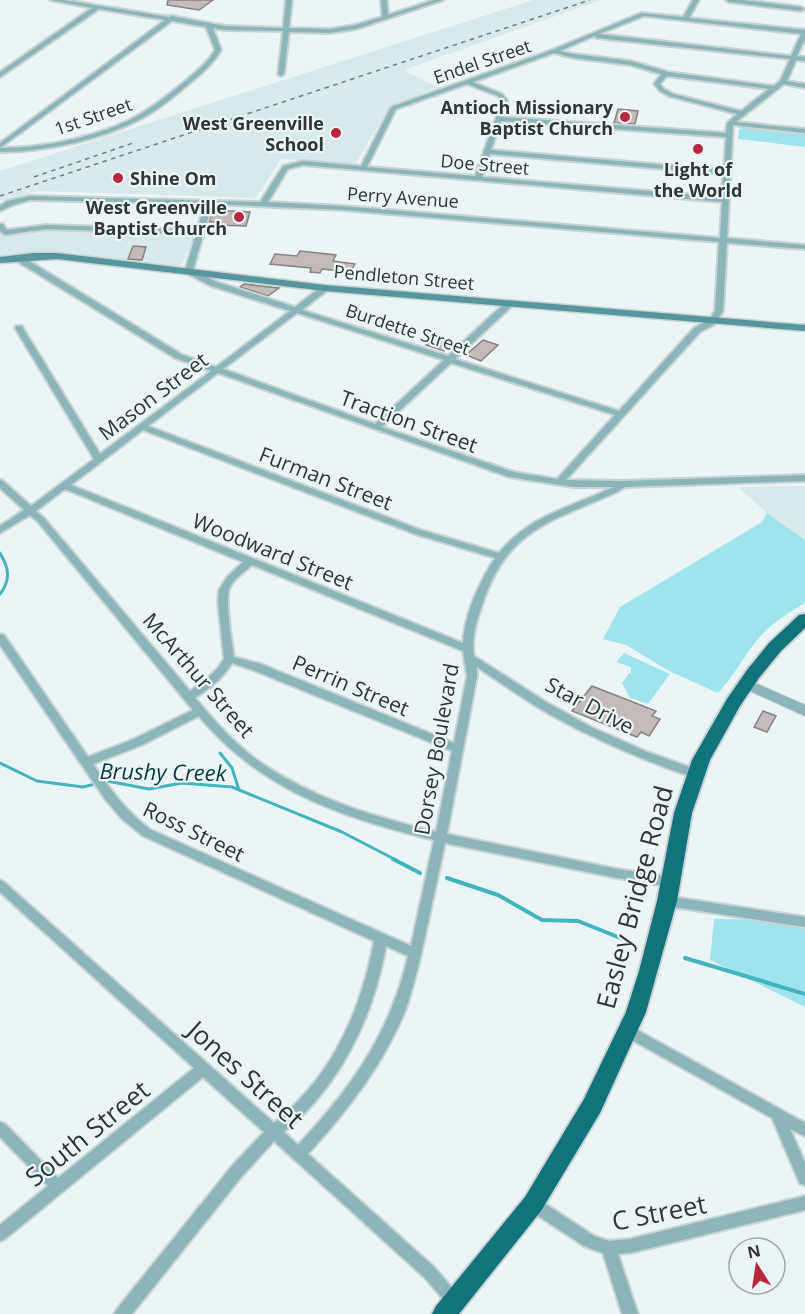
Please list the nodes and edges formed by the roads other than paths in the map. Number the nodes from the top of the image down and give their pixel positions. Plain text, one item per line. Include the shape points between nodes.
1 (53, 0) edge
2 (289, 0) edge
3 (384, 0) edge
4 (440, 0) edge
5 (696, 0) edge
6 (729, 0) edge
7 (799, 0) edge
8 (98, 7) junction
9 (803, 12) edge
10 (385, 17) junction
11 (172, 18) junction
12 (685, 19) junction
13 (209, 26) junction
14 (285, 29) junction
15 (805, 33) edge
16 (595, 36) junction
17 (554, 51) junction
18 (793, 57) junction
19 (805, 59) edge
20 (281, 74) dead end
21 (665, 74) junction
22 (0, 75) edge
23 (468, 82) junction
24 (783, 82) junction
25 (805, 86) edge
26 (774, 88) junction
27 (741, 113) junction
28 (499, 120) junction
29 (730, 123) junction
30 (805, 131) edge
31 (730, 135) junction
32 (0, 148) edge
33 (488, 152) junction
34 (363, 168) junction
35 (726, 172) junction
36 (478, 178) junction
37 (726, 200) junction
38 (209, 202) junction
39 (263, 204) junction
40 (0, 209) edge
41 (3, 230) edge
42 (199, 232) junction
43 (722, 240) junction
44 (805, 247) edge
45 (45, 256) junction
46 (18, 258) junction
47 (0, 260) edge
48 (34, 267) junction
49 (189, 270) junction
50 (325, 288) junction
51 (509, 304) junction
52 (296, 310) junction
53 (712, 322) junction
54 (19, 328) dead end
55 (805, 328) edge
56 (450, 360) junction
57 (216, 371) junction
58 (619, 414) junction
59 (142, 427) junction
60 (375, 428) junction
61 (99, 460) junction
62 (805, 478) edge
63 (559, 482) junction
64 (0, 483) edge
65 (621, 484) junction
66 (65, 486) junction
67 (31, 511) junction
68 (0, 530) edge
69 (499, 556) junction
70 (250, 561) junction
71 (805, 619) edge
72 (0, 637) edge
73 (470, 654) junction
74 (229, 659) junction
75 (746, 684) junction
76 (189, 697) junction
77 (200, 711) junction
78 (805, 711) edge
79 (458, 749) junction
80 (86, 762) junction
81 (696, 774) junction
82 (441, 837) junction
83 (0, 885) edge
84 (669, 892) junction
85 (805, 922) edge
86 (381, 939) junction
87 (415, 953) junction
88 (628, 1031) junction
89 (204, 1068) junction
90 (777, 1114) junction
91 (0, 1128) edge
92 (805, 1130) edge
93 (275, 1131) junction
94 (299, 1154) junction
95 (805, 1179) edge
96 (58, 1187) junction
97 (805, 1203) edge
98 (533, 1204) junction
99 (0, 1234) edge
100 (609, 1248) junction
101 (450, 1308) edge
102 (122, 1314) edge
103 (630, 1314) edge

1 - 8 street
2 - 14 street
3 - 10 street
4 - 10 street
5 - 12 street
6 - 9 street
7 - 9 street
8 - 11 street
8 - 22 street
10 - 14 street via 338,31
11 - 13 street
11 - 32 street
12 - 15 street
12 - 16 street, Endel Street via 643,14
13 - 14 street
13 - 32 street, 1st Street via 218,50 215,56 143,115 59,144 32,149
14 - 20 street
15 - 18 street
16 - 17 street, Endel Street
16 - 18 street
17 - 21 street via 631,63
17 - 23 street, Endel Street
18 - 19 street
18 - 24 street
21 - 26 street
21 - 27 street via 657,84 671,95
23 - 28 street via 504,98
23 - 34 street, Endel Street via 393,108
24 - 25 street
24 - 26 street
26 - 27 street
27 - 29 street
28 - 31 street
28 - 33 street
29 - 30 street
29 - 31 street
31 - 35 street
33 - 35 street
33 - 36 street
34 - 36 street, Doe Street
34 - 39 street, Doe Street via 288,165
35 - 37 street
36 - 37 street, Doe Street
37 - 43 street
38 - 39 street, Perry Avenue
38 - 40 street, Perry Avenue via 30,198
38 - 42 street
39 - 43 street, Perry Avenue via 443,215
41 - 42 street via 41,227
42 - 49 street
43 - 44 street, Perry Avenue
43 - 53 street via 718,311
45 - 46 main road, Pendleton Street
45 - 48 street
45 - 49 main road, Pendleton Street
46 - 47 main road, Pendleton Street
46 - 48 street, Traction Street
48 - 57 street, Traction Street via 158,346
49 - 50 main road, Pendleton Street
49 - 52 street, Burdette Street via 214,284
50 - 51 main road, Pendleton Street
50 - 52 street, Mason Street
51 - 53 main road, Pendleton Street
51 - 56 street
52 - 56 street, Burdette Street
52 - 57 street, Mason Street
53 - 55 main road, Pendleton Street
53 - 58 street via 697,330
54 - 61 street
56 - 58 street, Burdette Street
56 - 60 street
57 - 59 street, Mason Street
57 - 60 street, Traction Street
58 - 63 street
59 - 61 street, Mason Street
59 - 69 street, Furman Street via 418,532
60 - 63 street, Traction Street via 487,468
61 - 66 street, Mason Street
62 - 65 street, Traction Street
63 - 65 street, Traction Street
64 - 67 street, McArthur Street
65 - 69 street, Dorsey Boulevard via 621,488 545,519
66 - 67 street, Mason Street
66 - 70 street, Woodward Street
67 - 68 street, Mason Street
67 - 76 street, McArthur Street
69 - 73 street, Dorsey Boulevard via 483,584 472,625
70 - 73 street, Woodward Street
70 - 74 street via 224,590
71 - 75 highway, Easley Bridge Road via 775,647
72 - 80 street, Ross Street
73 - 79 street, Dorsey Boulevard via 472,676
73 - 81 street, Star Drive via 542,705 572,721 653,759
74 - 76 street via 217,677
74 - 79 street, Perrin Street
75 - 78 street
75 - 81 highway, Easley Bridge Road via 717,730
76 - 77 street, McArthur Street
77 - 80 street
77 - 82 street, McArthur Street via 237,751 302,792 360,817
79 - 82 street, Dorsey Boulevard
80 - 86 street, Ross Street via 124,817 147,833
81 - 84 highway, Easley Bridge Road via 683,813
82 - 84 street, McArthur Street
82 - 87 street, Dorsey Boulevard
83 - 89 street, Jones Street
84 - 85 street, McArthur Street
84 - 88 highway, Easley Bridge Road via 650,971
86 - 87 street
86 - 93 street via 364,1004 344,1050 318,1090
87 - 94 street, Dorsey Boulevard via 402,1002 381,1048 352,1091
88 - 90 street
88 - 98 highway, Easley Bridge Road via 592,1106
89 - 93 street, Jones Street
89 - 96 street, South Street
90 - 92 street
90 - 95 street
91 - 96 street
93 - 94 street, Jones Street
93 - 102 street via 237,1171
94 - 101 street, Jones Street via 429,1272
96 - 99 street, South Street
97 - 100 street, C Street
98 - 100 street, C Street via 578,1235
98 - 101 highway, Easley Bridge Road
100 - 103 street

